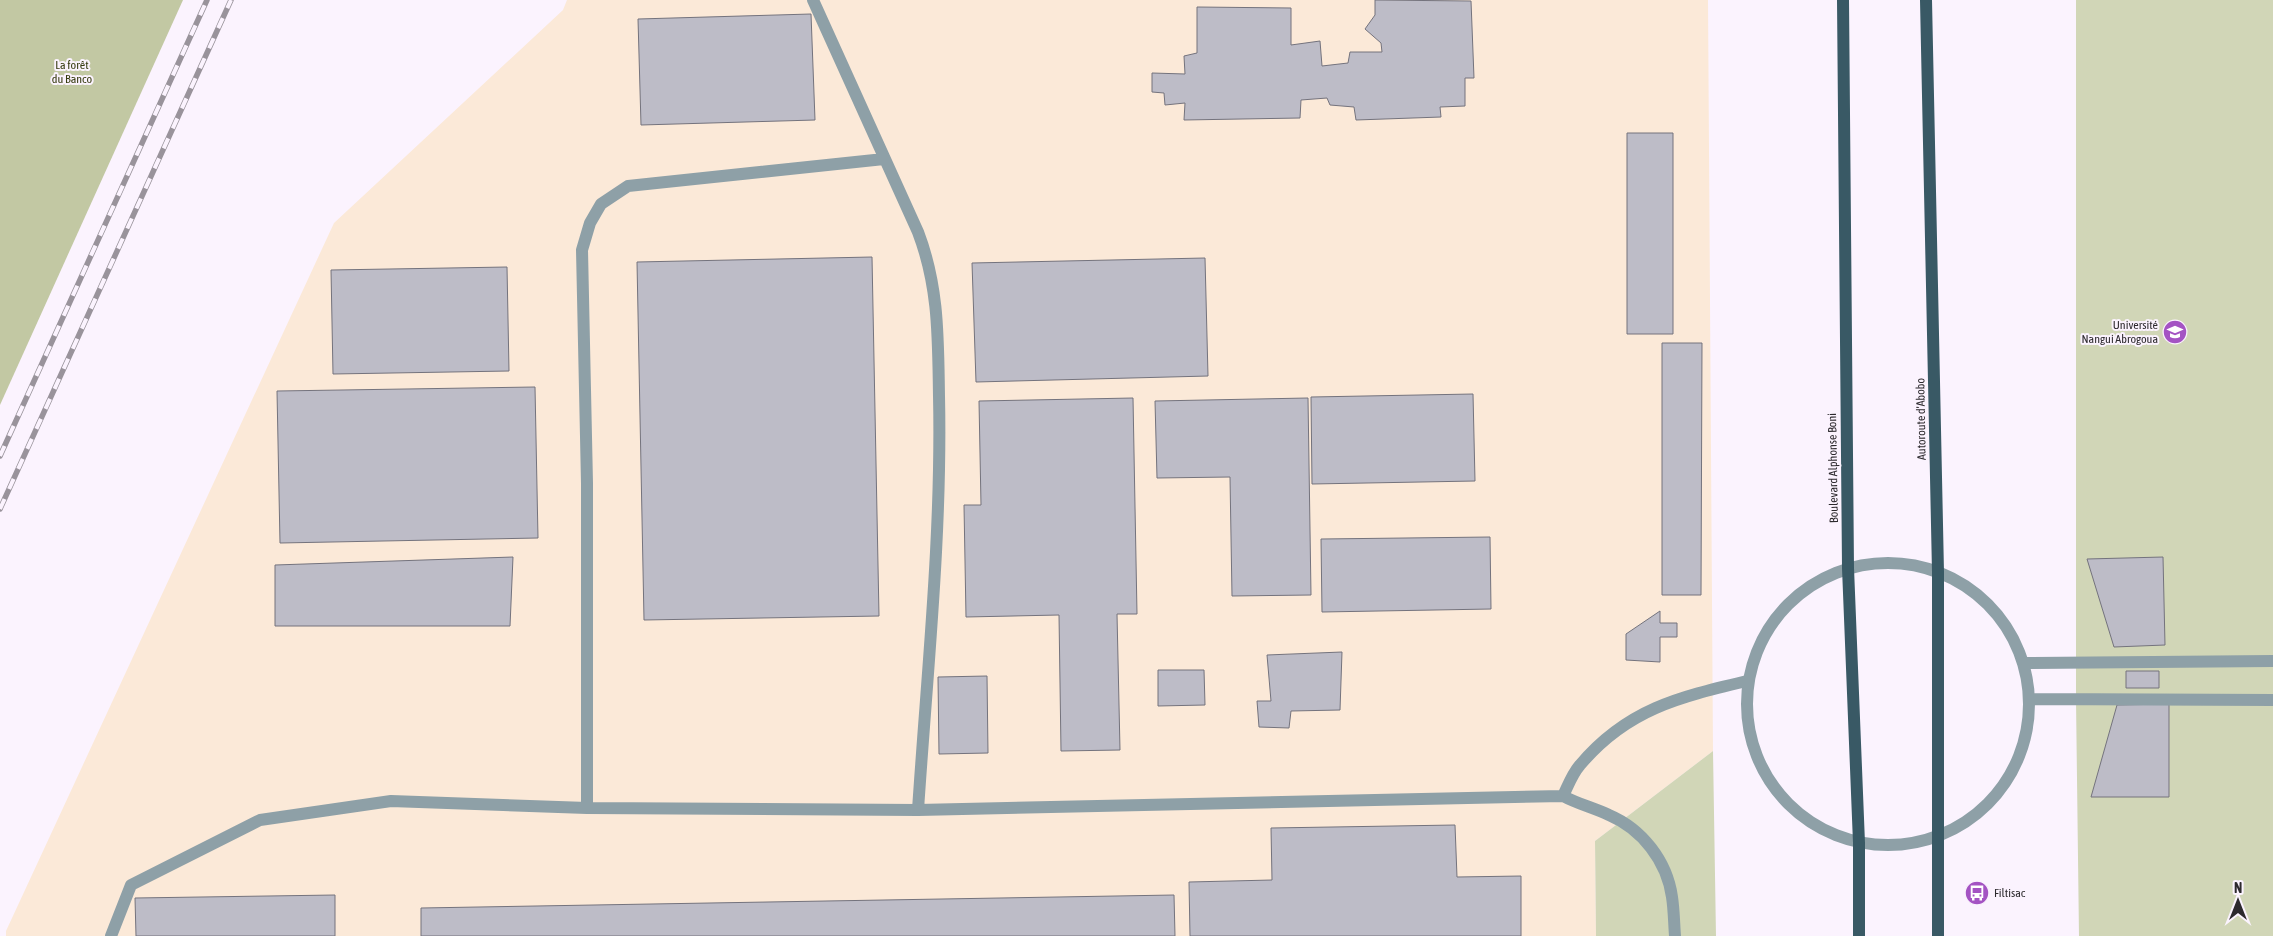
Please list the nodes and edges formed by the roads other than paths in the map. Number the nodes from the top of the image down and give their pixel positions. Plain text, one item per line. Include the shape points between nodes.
1 (813, 0) edge
2 (1843, 0) edge
3 (1926, 0) edge
4 (884, 159) junction
5 (1848, 568) junction
6 (1938, 572) junction
7 (2273, 661) edge
8 (2025, 663) junction
9 (1747, 681) junction
10 (2030, 699) junction
11 (2273, 700) edge
12 (1563, 796) junction
13 (587, 808) junction
14 (918, 810) junction
15 (1937, 837) junction
16 (1859, 843) junction
17 (111, 936) edge
18 (1675, 936) edge
19 (1859, 936) edge
20 (1938, 936) edge

1 - 4 street
2 - 5 main road, Boulevard Alphonse Boni
3 - 6 main road, Autoroute d'Abobo
4 - 13 street via 628,186 602,204 590,222 582,250
4 - 14 street via 928,258 934,285 938,345 940,461
5 - 6 street via 1894,562
5 - 9 street via 1801,592 1766,632
5 - 16 main road, Boulevard Alphonse Boni
6 - 8 street via 1976,593 1988,605 2006,624
6 - 15 main road, Autoroute d'Abobo
7 - 8 street
8 - 10 street
9 - 12 street via 1682,697 1646,710 1613,732 1578,766
9 - 16 street via 1749,735 1770,784 1809,822
10 - 11 street
10 - 15 street via 2024,748 2004,786 1975,817
12 - 14 street
12 - 18 street via 1610,815 1638,832 1662,862 1672,896
13 - 14 street
13 - 17 street via 391,801 260,820 131,885
15 - 16 street via 1898,845
15 - 20 main road
16 - 19 main road, Boulevard Alphonse Boni

